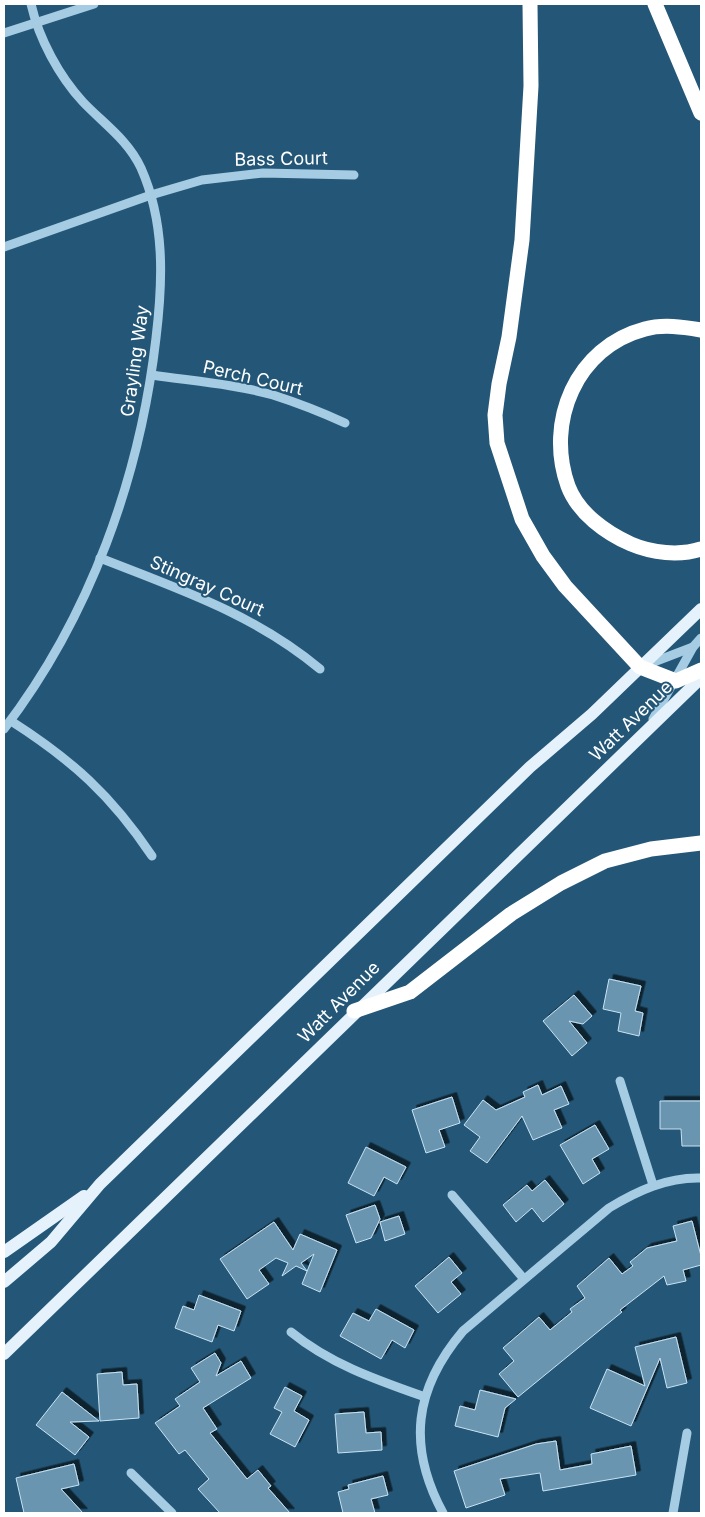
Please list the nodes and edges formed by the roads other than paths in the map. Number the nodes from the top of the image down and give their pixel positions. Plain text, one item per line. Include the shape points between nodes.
1 (32, 4) edge
2 (94, 4) edge
3 (530, 4) edge
4 (655, 4) edge
5 (37, 22) junction
6 (4, 33) edge
7 (701, 113) edge
8 (354, 175) dead end
9 (150, 195) junction
10 (4, 247) edge
11 (701, 330) edge
12 (152, 375) junction
13 (344, 423) dead end
14 (701, 549) edge
15 (100, 558) junction
16 (701, 608) edge
17 (701, 638) edge
18 (692, 647) junction
19 (640, 667) junction
20 (320, 669) dead end
21 (701, 670) edge
22 (701, 678) edge
23 (676, 681) junction
24 (10, 720) junction
25 (4, 729) edge
26 (646, 732) junction
27 (701, 843) edge
28 (152, 856) dead end
29 (354, 1012) junction
30 (620, 1081) dead end
31 (701, 1178) edge
32 (100, 1184) junction
33 (653, 1185) junction
34 (452, 1195) dead end
35 (4, 1252) edge
36 (524, 1279) junction
37 (4, 1282) edge
38 (291, 1332) dead end
39 (4, 1354) edge
40 (425, 1397) junction
41 (686, 1433) dead end
42 (131, 1473) dead end
43 (172, 1513) edge
44 (443, 1513) edge
45 (673, 1513) edge

1 - 5 street, Grayling Way
2 - 5 street
3 - 19 highway via 531,86 522,240 510,337 495,415 497,443 522,519 543,556 585,609
4 - 7 highway
5 - 6 street
5 - 9 street, Grayling Way via 64,77 83,102 133,154
8 - 9 street, Bass Court via 232,175
9 - 10 street, Bass Court
9 - 12 street, Grayling Way via 160,239 161,266
11 - 14 highway via 675,326 646,329 619,339 585,369 571,389 562,422 560,454 569,488 588,514 611,535 638,547 668,553
12 - 13 street, Perch Court via 272,395
12 - 15 street, Grayling Way via 133,462
15 - 20 street, Stingray Court via 240,615 276,636
15 - 24 street, Grayling Way via 62,638
16 - 19 main road, Watt Avenue
17 - 18 street
18 - 19 street
18 - 23 street
19 - 23 highway
19 - 32 main road, Watt Avenue via 523,774
21 - 23 highway
22 - 26 main road, Watt Avenue
23 - 26 street
24 - 25 street, Grayling Way
24 - 28 street via 82,771 109,799
26 - 29 main road, Watt Avenue
27 - 29 highway via 651,849 605,861 511,914 410,992
29 - 39 main road, Watt Avenue
30 - 33 street
31 - 33 street
32 - 35 main road
32 - 37 main road, Watt Avenue via 51,1242
33 - 36 street via 609,1208
34 - 36 street
36 - 40 street via 447,1350
38 - 40 street via 314,1350 342,1365
40 - 44 street via 420,1443 424,1468
41 - 45 street
42 - 43 street

